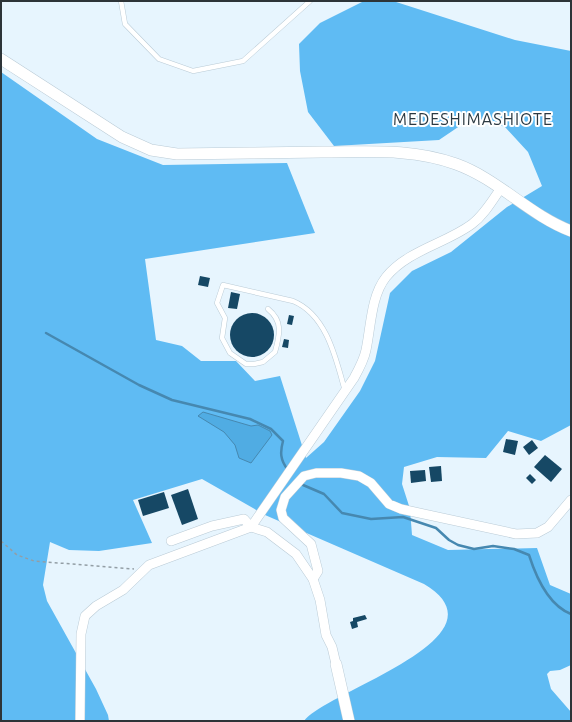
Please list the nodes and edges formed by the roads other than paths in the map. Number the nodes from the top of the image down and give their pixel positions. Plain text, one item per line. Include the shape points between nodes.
1 (120, 1) edge
2 (310, 1) edge
3 (1, 59) edge
4 (501, 188) junction
5 (571, 231) edge
6 (268, 308) dead end
7 (345, 392) junction
8 (571, 500) edge
9 (251, 527) junction
10 (171, 541) dead end
11 (313, 579) junction
12 (336, 664) joint
13 (80, 721) edge
14 (350, 721) edge

1 - 2 lane via 125,24 158,59 193,71 243,61
3 - 4 street via 122,137 151,150 177,154 407,152 458,164
4 - 5 street via 540,215
4 - 7 street via 487,210 471,224 403,261 385,279 375,303 364,358
6 - 7 lane via 277,316 279,327 275,352 263,362 254,364 246,364 230,353 222,338 225,318 217,303 222,285 293,301 301,304 316,317 335,356
7 - 9 street
8 - 11 street via 548,527 537,533 516,534 401,509 389,504 371,483 359,476 341,473 304,476 285,497 281,510 283,518 311,544 318,571
9 - 10 street via 244,519 212,526
9 - 11 street via 267,532 296,554
9 - 13 street via 149,564 123,590 90,611 82,622
11 - 12 street via 320,600 326,635
12 - 14 street

